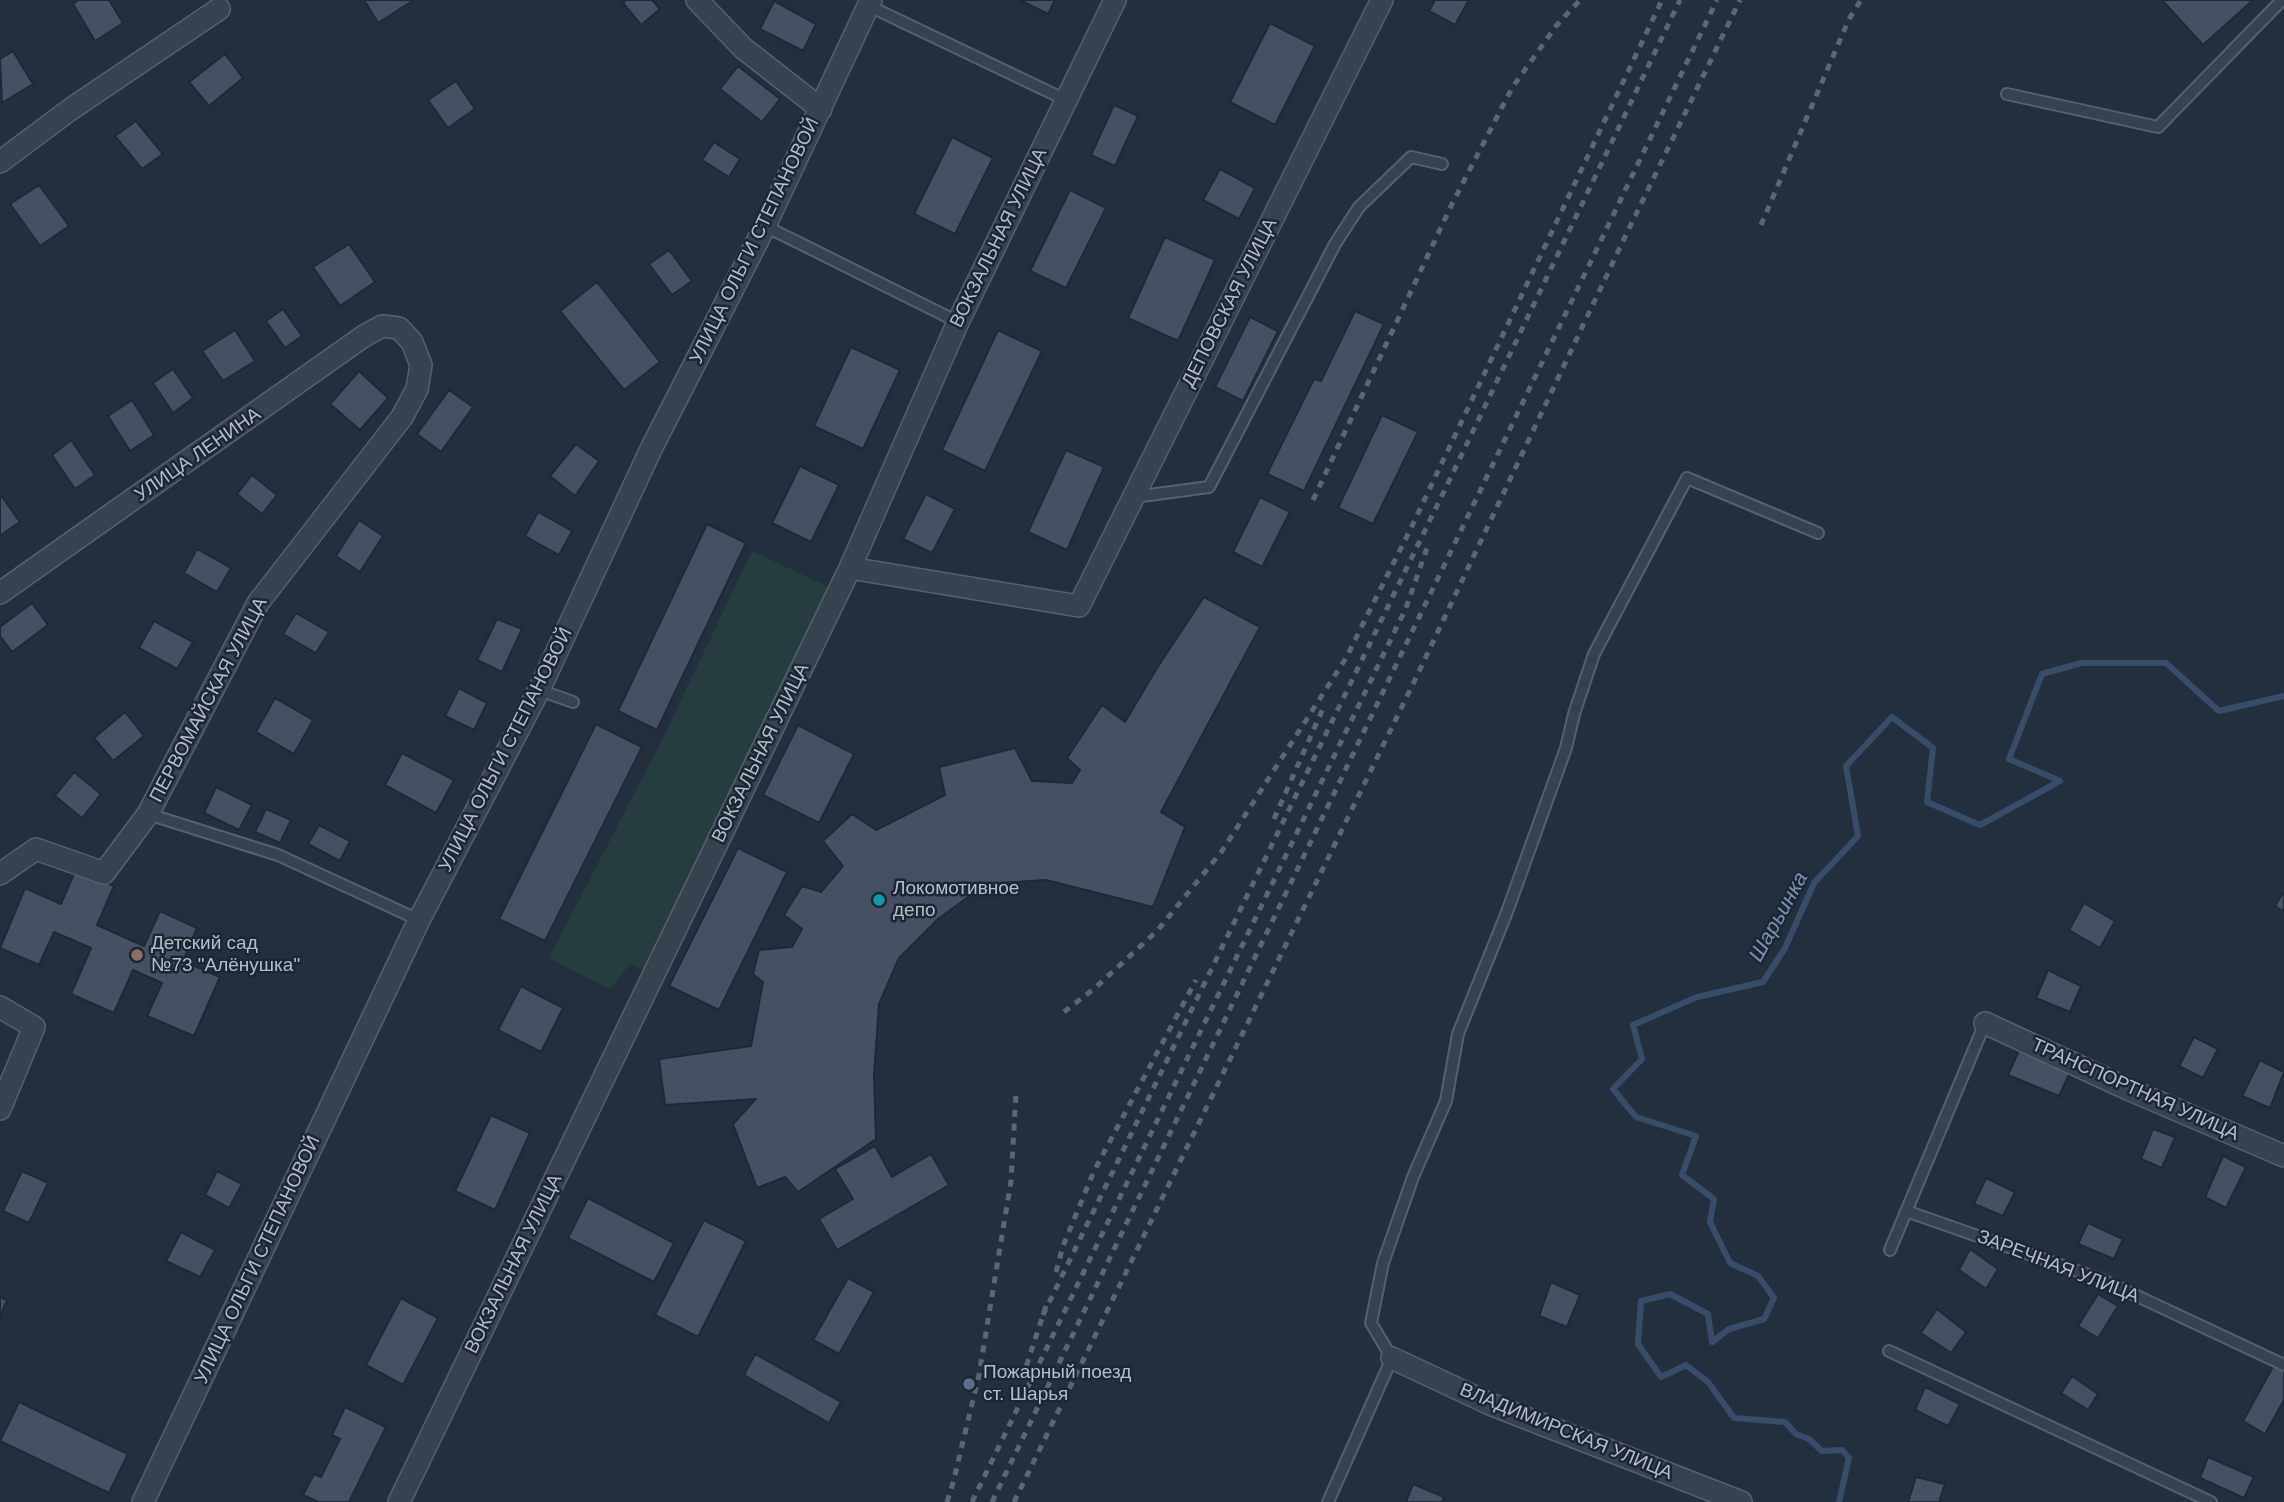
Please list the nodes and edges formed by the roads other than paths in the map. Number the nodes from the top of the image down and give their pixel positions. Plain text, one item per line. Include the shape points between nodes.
1 (697, 0) edge
2 (1115, 0) edge
3 (1382, 0) edge
4 (2282, 0) edge
5 (870, 3) edge
6 (219, 9) dead end
7 (2007, 94) dead end
8 (1066, 100) junction
9 (821, 109) junction
10 (0, 162) edge
11 (1442, 163) dead end
12 (765, 226) junction
13 (958, 322) junction
14 (399, 328) joint
15 (1133, 498) junction
16 (1818, 533) dead end
17 (850, 568) junction
18 (0, 593) edge
19 (539, 690) junction
20 (573, 702) dead end
21 (148, 814) junction
22 (0, 874) edge
23 (419, 920) junction
24 (0, 1007) edge
25 (1986, 1023) joint
26 (1, 1103) edge
27 (2284, 1156) edge
28 (1906, 1211) junction
29 (1890, 1250) dead end
30 (1889, 1351) dead end
31 (1392, 1357) junction
32 (2284, 1365) edge
33 (143, 1502) edge
34 (399, 1502) edge
35 (1328, 1502) edge
36 (1741, 1502) edge
37 (2211, 1502) edge

1 - 9 street via 743,48
2 - 8 street, ВОКЗАЛЬНАЯ УЛИЦА
3 - 15 street, ДЕПОВСКАЯ УЛИЦА
4 - 7 lane via 2158,127
5 - 8 lane
5 - 9 street, УЛИЦА ОЛЬГИ СТЕПАНОВОЙ
6 - 10 street
8 - 13 street, ВОКЗАЛЬНАЯ УЛИЦА
9 - 12 street, УЛИЦА ОЛЬГИ СТЕПАНОВОЙ
11 - 15 lane via 1411,157 1359,207 1335,244 1209,487
12 - 13 lane
12 - 19 street, УЛИЦА ОЛЬГИ СТЕПАНОВОЙ via 651,449
13 - 17 street, ВОКЗАЛЬНАЯ УЛИЦА
14 - 18 street, УЛИЦА ЛЕНИНА via 382,326 364,336
14 - 21 street, ПЕРВОМАЙСКАЯ УЛИЦА via 412,341 421,365 417,389 402,417 258,603
15 - 17 street, ДЕПОВСКАЯ УЛИЦА via 1079,606
16 - 31 lane via 1687,478 1594,654 1566,748 1458,1034 1446,1101 1383,1263 1371,1323
17 - 34 street, ВОКЗАЛЬНАЯ УЛИЦА
19 - 20 lane
19 - 23 street, УЛИЦА ОЛЬГИ СТЕПАНОВОЙ
21 - 22 street, ПЕРВОМАЙСКАЯ УЛИЦА via 104,873 36,849
21 - 23 lane via 278,855
23 - 33 street, УЛИЦА ОЛЬГИ СТЕПАНОВОЙ
24 - 26 street via 34,1027
25 - 27 street, ТРАНСПОРТНАЯ УЛИЦА
25 - 28 lane
28 - 29 lane
28 - 32 lane, ЗАРЕЧНАЯ УЛИЦА via 2103,1280
30 - 37 lane
31 - 35 lane
31 - 36 street, ВЛАДИМИРСКАЯ УЛИЦА via 1490,1404

